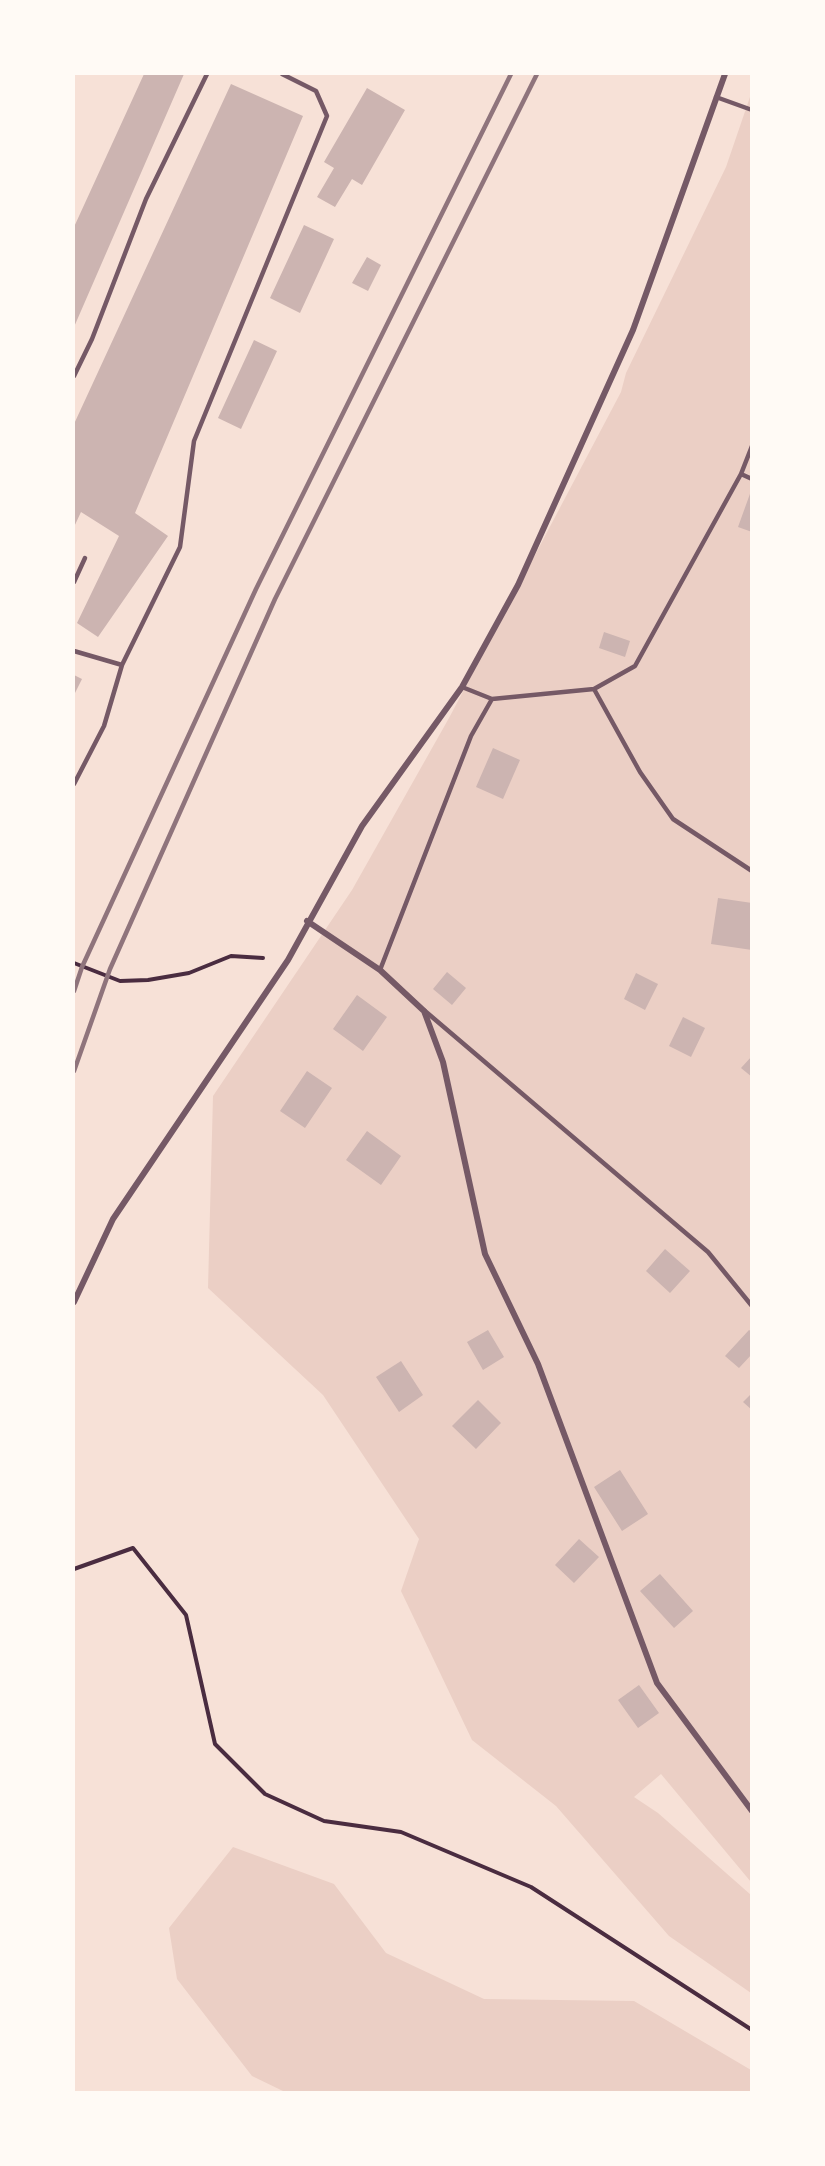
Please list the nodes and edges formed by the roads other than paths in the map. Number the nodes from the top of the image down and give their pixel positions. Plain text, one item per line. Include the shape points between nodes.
1 (207, 74) edge
2 (282, 74) edge
3 (724, 74) edge
4 (716, 97) junction
5 (752, 110) edge
6 (74, 376) edge
7 (752, 446) edge
8 (741, 474) junction
9 (752, 479) edge
10 (85, 558) dead end
11 (74, 582) edge
12 (74, 651) edge
13 (122, 665) junction
14 (462, 687) junction
15 (594, 689) junction
16 (492, 699) junction
17 (74, 784) edge
18 (752, 871) edge
19 (307, 921) junction
20 (380, 970) junction
21 (424, 1011) junction
22 (74, 1302) edge
23 (752, 1306) edge
24 (752, 1811) edge

1 - 6 lane via 146,199
2 - 13 lane via 316,91 327,116 194,441 180,547
3 - 4 street
4 - 5 lane
4 - 14 street via 633,330 518,585
7 - 8 lane
8 - 9 lane
8 - 15 lane via 635,666
10 - 11 lane
12 - 13 lane
13 - 17 lane via 104,726
14 - 16 lane
14 - 19 street via 362,826
15 - 16 lane
15 - 18 lane via 640,772 673,819
16 - 20 lane via 471,736
19 - 20 street
19 - 22 street via 288,960 112,1219
20 - 21 street
21 - 23 lane via 708,1252
21 - 24 street via 443,1062 485,1254 538,1364 657,1683

